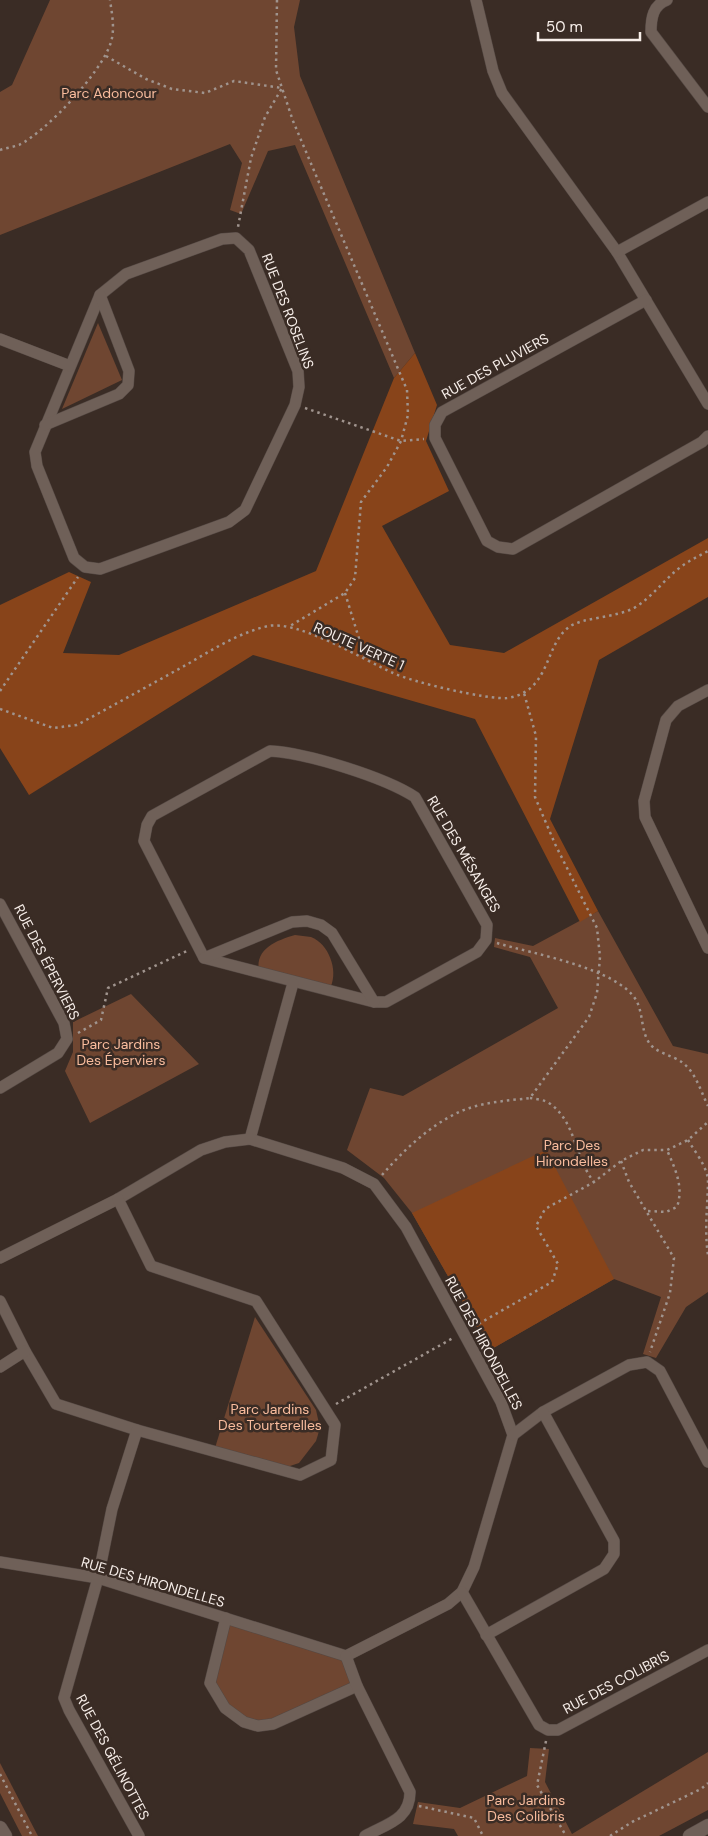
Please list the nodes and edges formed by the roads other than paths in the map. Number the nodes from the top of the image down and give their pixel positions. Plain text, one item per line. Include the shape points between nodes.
1 (476, 0) edge
2 (667, 0) edge
3 (708, 107) edge
4 (708, 202) edge
5 (617, 252) junction
6 (100, 296) junction
7 (646, 300) junction
8 (0, 339) edge
9 (70, 366) junction
10 (708, 404) edge
11 (45, 425) junction
12 (708, 436) edge
13 (708, 690) edge
14 (0, 904) edge
15 (708, 948) edge
16 (204, 958) junction
17 (293, 983) junction
18 (374, 1002) junction
19 (0, 1088) edge
20 (250, 1139) junction
21 (118, 1199) junction
22 (0, 1258) edge
23 (0, 1301) edge
24 (25, 1351) junction
25 (0, 1367) edge
26 (543, 1412) junction
27 (137, 1430) junction
28 (513, 1435) junction
29 (708, 1462) edge
30 (0, 1562) edge
31 (98, 1578) junction
32 (462, 1592) junction
33 (226, 1618) junction
34 (486, 1634) junction
35 (708, 1650) edge
36 (346, 1656) junction
37 (357, 1686) junction
38 (708, 1826) edge
39 (0, 1828) edge
40 (5, 1836) edge
41 (139, 1836) edge
42 (365, 1836) edge
43 (690, 1836) edge

1 - 5 street via 493,71 502,93
2 - 3 street via 660,3 651,17 651,32
4 - 5 street
5 - 7 street
6 - 9 street
6 - 11 street via 129,371 128,385 119,394
6 - 11 street, RUE DES ROSELINS via 126,274 222,239 236,238 249,250 298,371 295,405 245,510 229,522 100,569 85,568 74,558 37,466 35,452
7 - 10 street
7 - 12 street, RUE DES PLUVIERS via 442,412 435,438 487,541 512,549
8 - 9 street
9 - 11 street
13 - 15 street via 678,706 666,720 644,801 645,817
14 - 19 street, RUE DES ÉPERVIERS via 64,1023 67,1039 58,1054
16 - 17 street
16 - 18 street via 292,922 307,921 332,933
16 - 18 street, RUE DES MÉSANGES via 144,841 147,825 152,816 270,750 292,752 397,785 414,797 487,925 486,940 477,952 386,1002
17 - 18 street
17 - 20 street
20 - 21 street, RUE DES HIRONDELLES via 225,1142 201,1150
20 - 28 street, RUE DES HIRONDELLES via 343,1168 374,1184 406,1227 501,1402
21 - 22 street, RUE DES HIRONDELLES
21 - 27 street via 151,1266 256,1301 334,1425 331,1460 300,1476
23 - 24 street
24 - 25 street
24 - 27 street via 56,1404
26 - 28 street
26 - 29 street via 629,1365 647,1362 660,1371
26 - 34 street, RUE DES HIRONDELLES via 614,1541 614,1554 604,1569
27 - 31 street, RUE DES GÉLINOTTES via 112,1509
28 - 32 street via 474,1567
30 - 31 street, RUE DES HIRONDELLES
31 - 33 street, RUE DES HIRONDELLES
31 - 41 street, RUE DES GÉLINOTTES via 64,1698
32 - 34 street
32 - 36 street via 448,1604
33 - 36 street, RUE DES HIRONDELLES
33 - 37 street via 210,1683 225,1708 244,1722 258,1726 273,1724
34 - 35 street, RUE DES COLIBRIS via 539,1726 548,1730 558,1730
36 - 37 street
37 - 42 street via 410,1792 410,1804 405,1814
38 - 43 street
39 - 40 street

